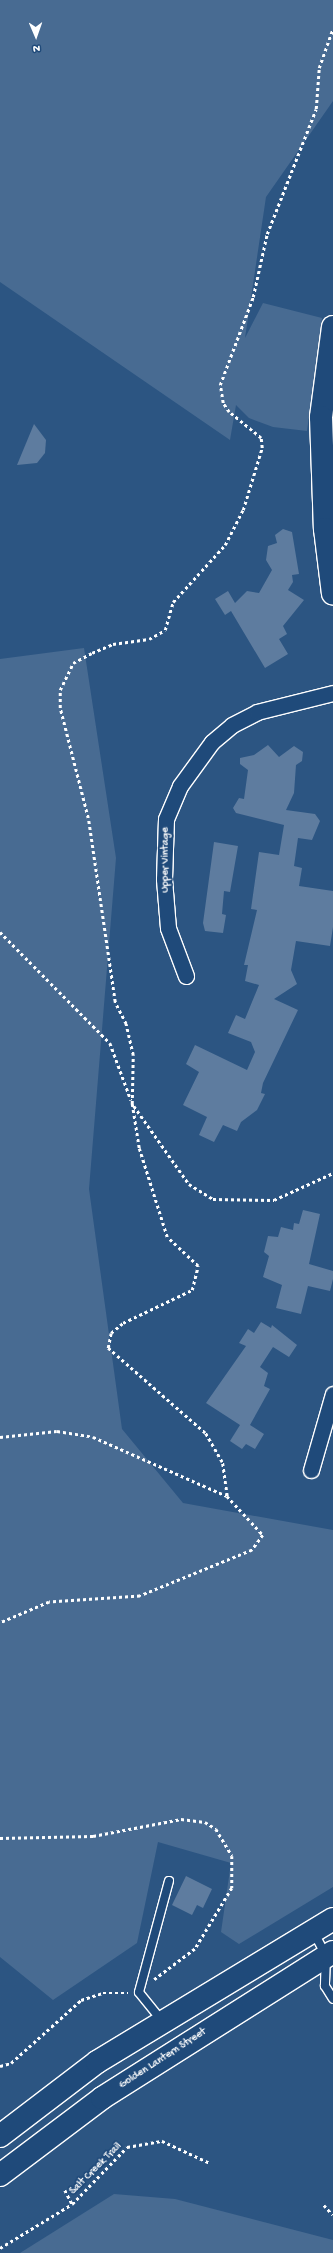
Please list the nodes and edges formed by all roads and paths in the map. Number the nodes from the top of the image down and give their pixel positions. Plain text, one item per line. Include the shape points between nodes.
1 (333, 327) edge
2 (329, 529) edge
3 (333, 594) edge
4 (333, 693) edge
5 (0, 932) edge
6 (186, 976) dead end
7 (333, 1173) edge
8 (333, 1394) edge
9 (0, 1437) edge
10 (311, 1470) dead end
11 (0, 1623) edge
12 (0, 1838) edge
13 (169, 1881) dead end
14 (333, 1919) edge
15 (312, 1931) junction
16 (330, 1953) edge
17 (139, 1992) junction
18 (333, 1998) edge
19 (163, 2022) junction
20 (0, 2066) edge
21 (0, 2136) edge
22 (210, 2163) dead end
23 (0, 2175) edge
24 (65, 2190) dead end
25 (72, 2204) junction
26 (324, 2206) dead end
27 (333, 2215) edge
28 (0, 2248) edge

1 - 2 main road via 321,417
2 - 3 main road
4 - 6 street, Upper Vintage via 257,712 232,725 212,742 180,786 166,819 164,879 168,928
5 - 7 path via 110,1043 132,1104 189,1184 213,1199 274,1200
8 - 10 street
9 - 11 path via 57,1431 93,1437 228,1496 263,1535 252,1550 140,1596 49,1602
12 - 17 path via 93,1836 181,1819 205,1822 216,1829 232,1856 234,1873 224,1906 205,1937 185,1960 144,1986
13 - 17 lane
14 - 15 main road
15 - 16 lane
15 - 19 main road
16 - 18 lane via 325,1986
16 - 23 main road, Golden Lantern Street via 102,2098
17 - 19 lane
17 - 20 path via 103,1993 81,2000 11,2063
19 - 21 main road via 97,2062
22 - 25 path, Salt Creek Trail via 162,2142 142,2142 127,2147
24 - 25 path
25 - 28 path, Salt Creek Trail
26 - 27 path

